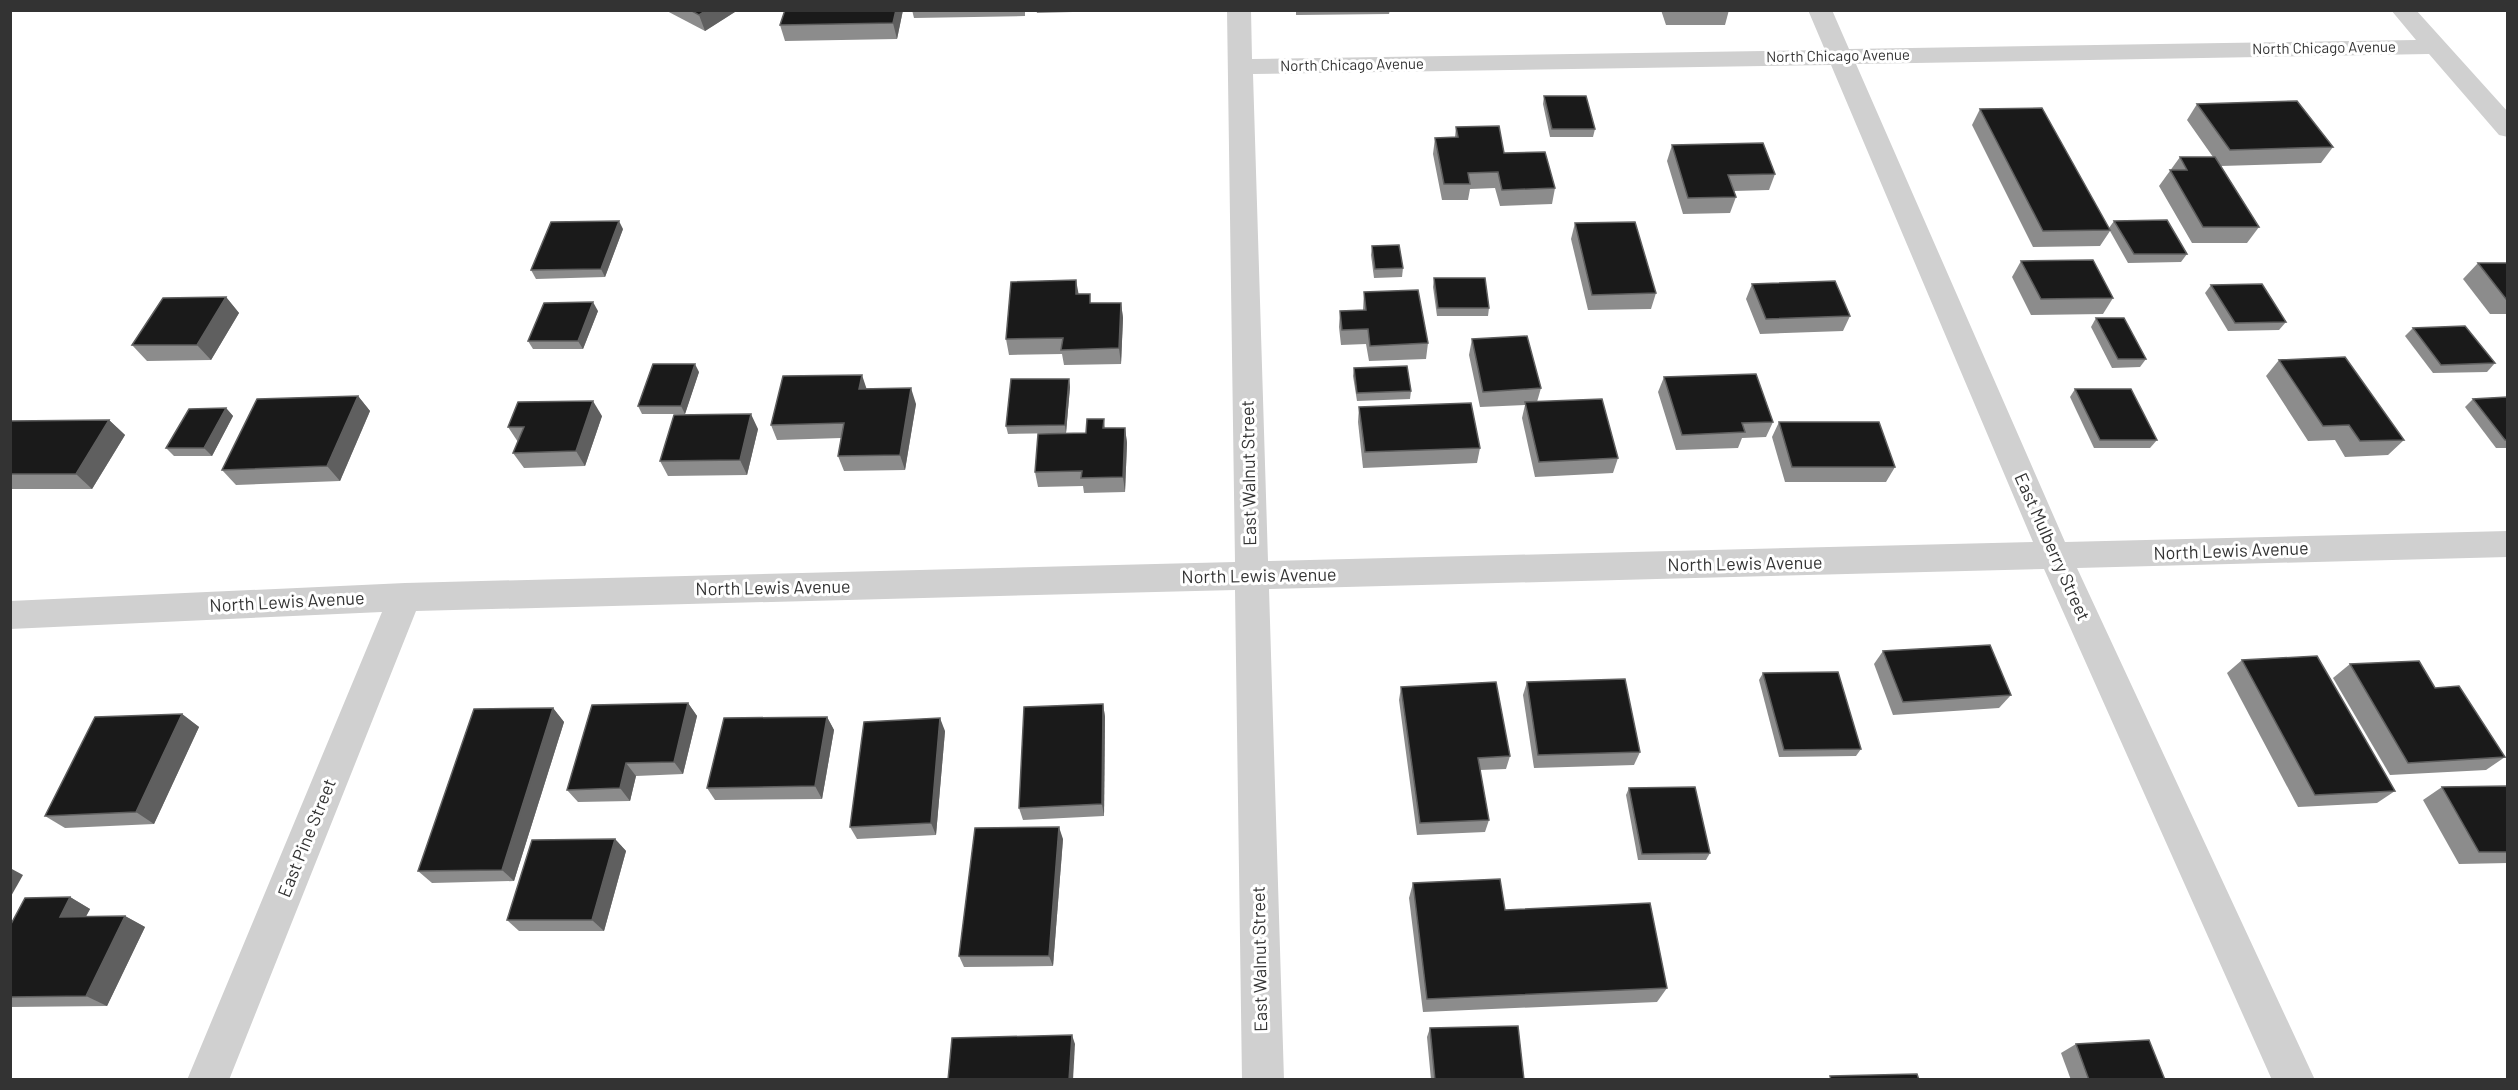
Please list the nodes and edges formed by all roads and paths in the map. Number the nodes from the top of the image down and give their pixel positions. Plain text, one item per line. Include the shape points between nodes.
1 (1239, 10) edge
2 (1820, 10) edge
3 (2403, 10) edge
4 (2435, 46) junction
5 (1841, 56) junction
6 (1241, 67) junction
7 (2508, 129) edge
8 (2508, 544) edge
9 (2055, 556) junction
10 (1251, 576) junction
11 (405, 597) junction
12 (10, 615) edge
13 (208, 1080) edge
14 (1263, 1080) edge
15 (2294, 1080) edge

1 - 6 street, East Walnut Street
2 - 5 street, East Mulberry Street
3 - 4 street
4 - 5 street, North Chicago Avenue
4 - 7 street
5 - 6 street, North Chicago Avenue
5 - 9 street, East Mulberry Street
6 - 10 street, East Walnut Street
8 - 9 street, North Lewis Avenue
9 - 10 street, North Lewis Avenue
9 - 15 street, East Mulberry Street
10 - 11 street, North Lewis Avenue
10 - 14 street, East Walnut Street
11 - 12 street, North Lewis Avenue
11 - 13 street, East Pine Street

